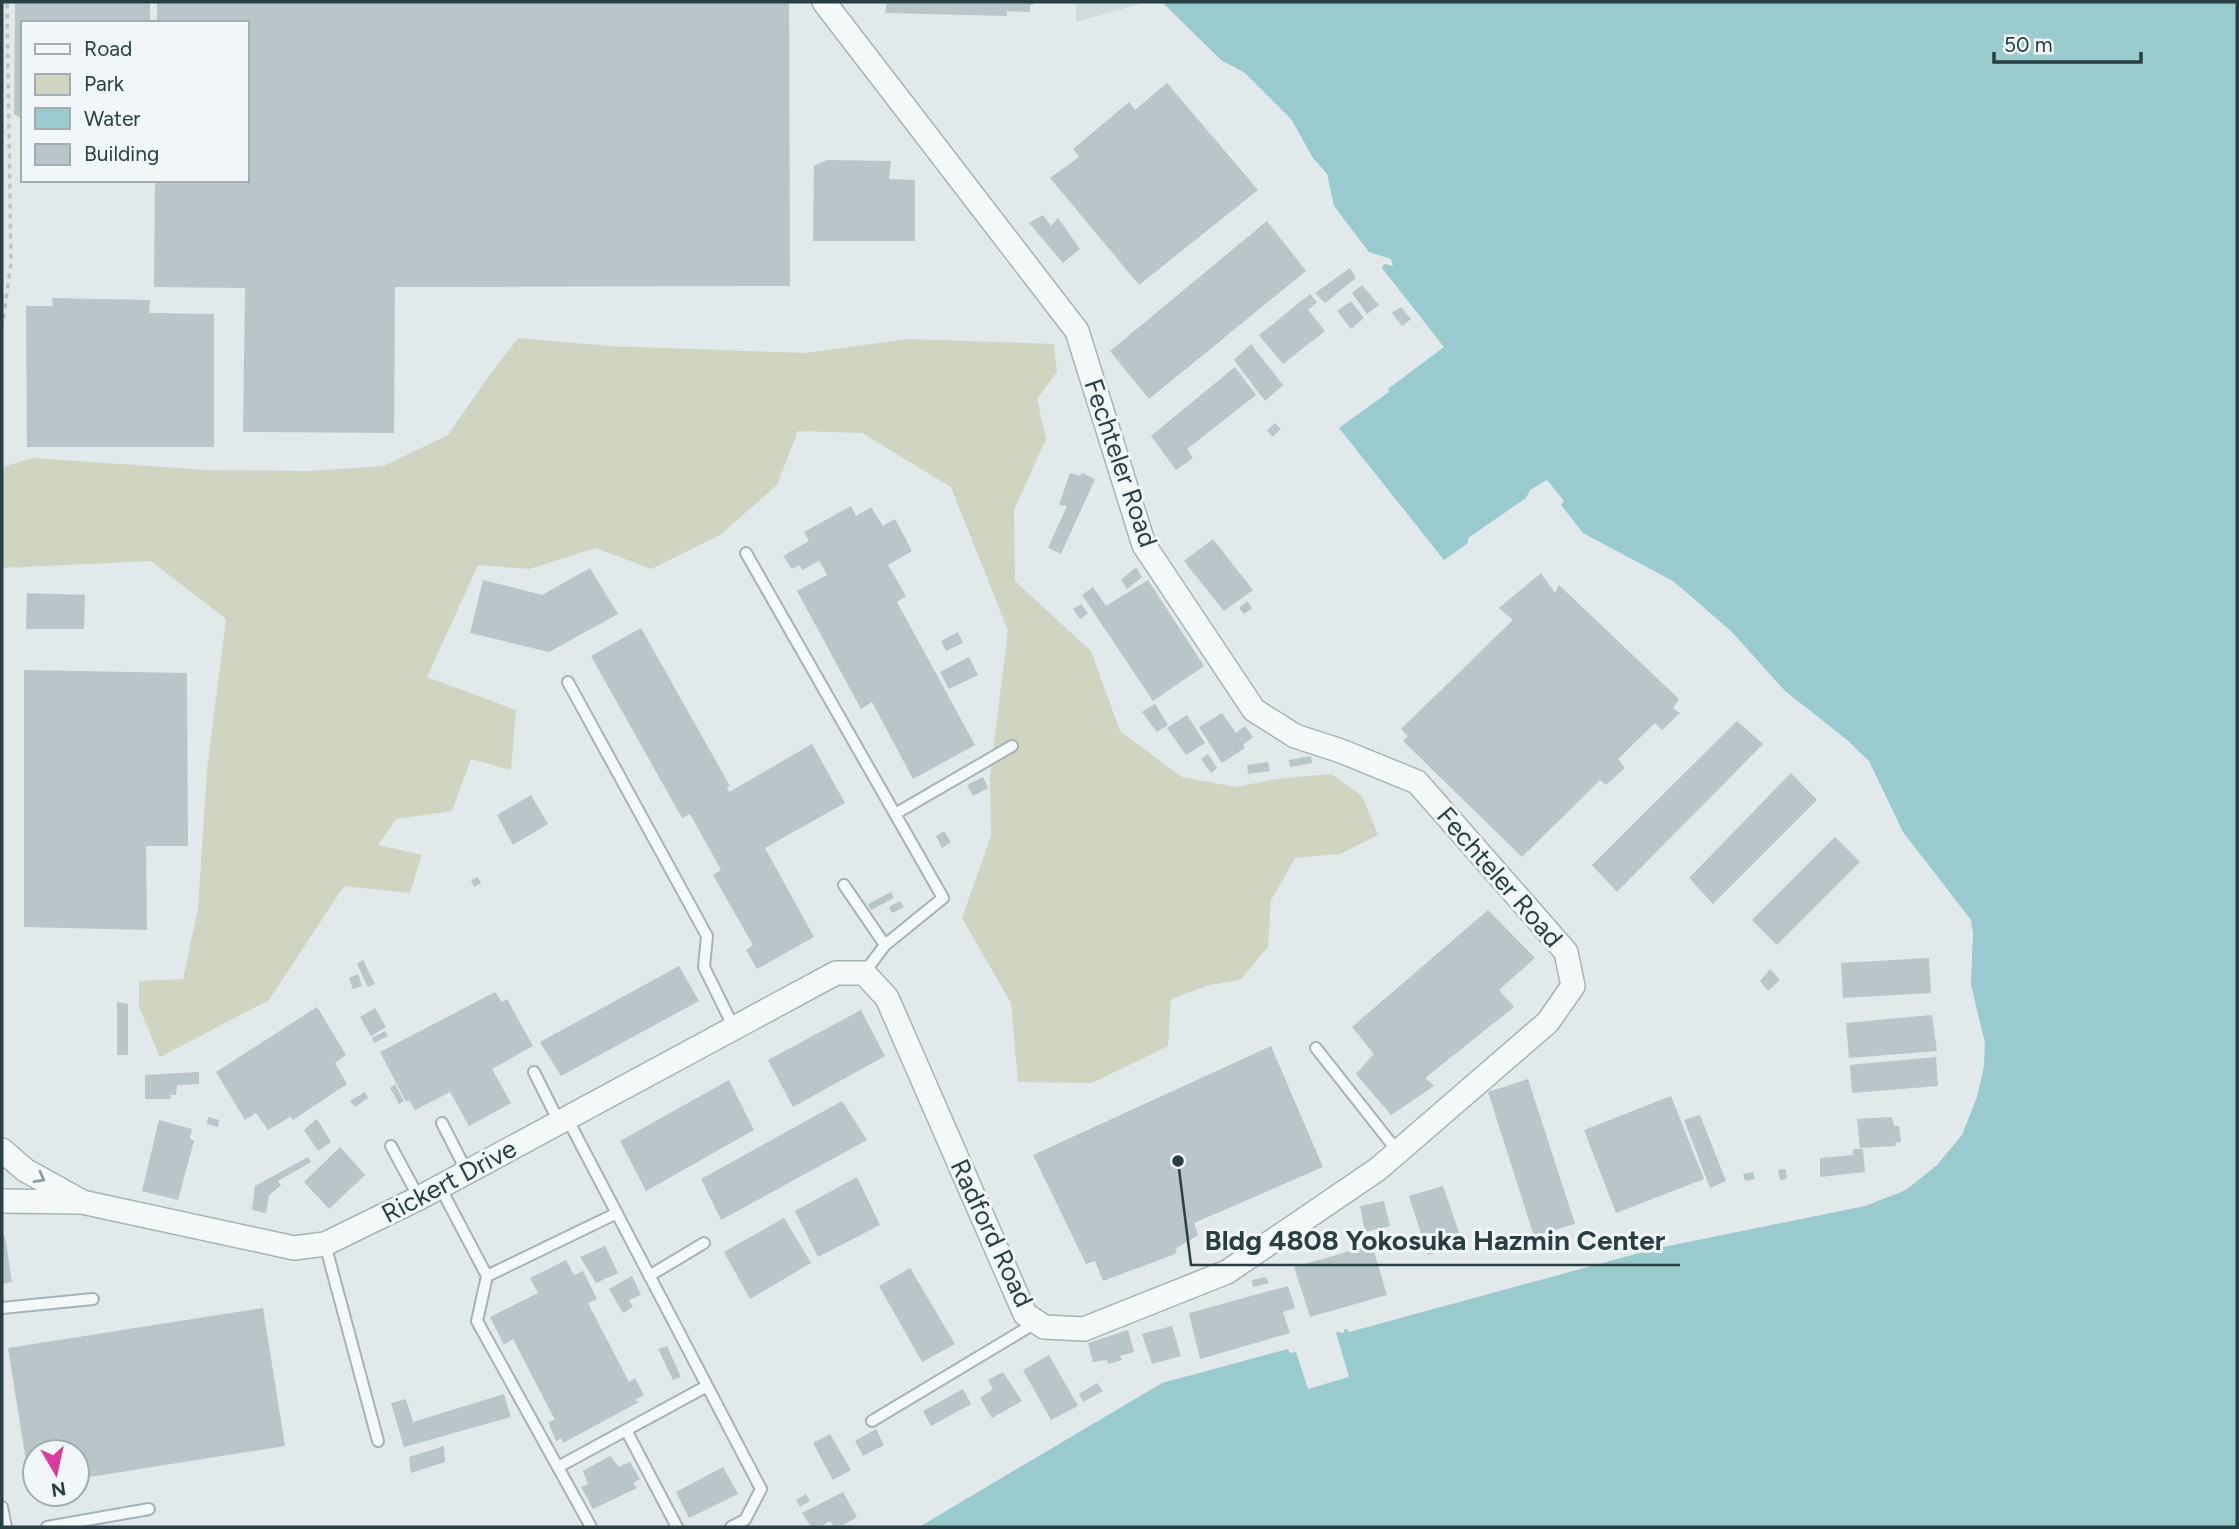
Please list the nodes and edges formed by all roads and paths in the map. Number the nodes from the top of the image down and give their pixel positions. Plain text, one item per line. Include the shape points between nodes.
1 (6, 2) edge
2 (824, 2) edge
3 (2, 328) edge
4 (746, 553) dead end
5 (568, 682) dead end
6 (1012, 746) dead end
7 (895, 814) junction
8 (844, 885) dead end
9 (885, 945) junction
10 (864, 972) junction
11 (1573, 986) joint
12 (734, 1028) junction
13 (1316, 1048) dead end
14 (534, 1072) dead end
15 (563, 1120) junction
16 (442, 1123) dead end
17 (391, 1146) dead end
18 (2, 1150) edge
19 (1398, 1152) junction
20 (467, 1172) junction
21 (440, 1187) junction
22 (419, 1198) junction
23 (2, 1201) edge
24 (82, 1202) junction
25 (617, 1213) junction
26 (325, 1244) junction
27 (704, 1244) dead end
28 (487, 1276) junction
29 (649, 1276) junction
30 (93, 1298) dead end
31 (2, 1308) edge
32 (1037, 1322) junction
33 (707, 1386) junction
34 (872, 1421) dead end
35 (626, 1430) junction
36 (378, 1441) dead end
37 (558, 1466) junction
38 (2, 1507) edge
39 (149, 1509) dead end
40 (6, 1527) edge
41 (47, 1527) edge
42 (592, 1527) edge
43 (677, 1527) edge
44 (731, 1527) edge

1 - 3 path via 11,263
2 - 11 street, Fechteler Road via 1077,331 1144,545 1254,709 1295,736 1417,782 1566,952
4 - 7 lane
5 - 12 lane via 707,936 704,967
6 - 7 lane
7 - 9 lane via 943,898
8 - 9 lane
9 - 10 lane
10 - 12 street, Rickert Drive via 836,973
10 - 32 street, Radford Road via 887,998 1025,1314
11 - 19 street, Radford Road via 1548,1022
12 - 15 street, Rickert Drive
13 - 19 lane
14 - 15 lane
15 - 20 street, Rickert Drive
15 - 25 lane
16 - 20 lane
17 - 22 lane
18 -> 24 street via 24,1170
19 - 32 street, Radford Road via 1227,1272 1084,1329 1044,1327
20 - 21 street, Rickert Drive
21 - 22 street, Rickert Drive
21 - 28 lane
22 - 26 street, Rickert Drive
23 - 24 street, Rickert Drive
24 - 26 street, Rickert Drive via 294,1248
25 - 28 lane
25 - 29 lane
26 - 36 lane
27 - 29 lane
28 - 37 lane via 477,1321
29 - 33 lane
30 - 31 lane
32 - 34 lane
33 - 35 lane
33 - 44 lane via 761,1489 745,1520
35 - 37 lane
35 - 43 lane
37 - 42 lane
38 - 40 lane
39 - 41 lane

